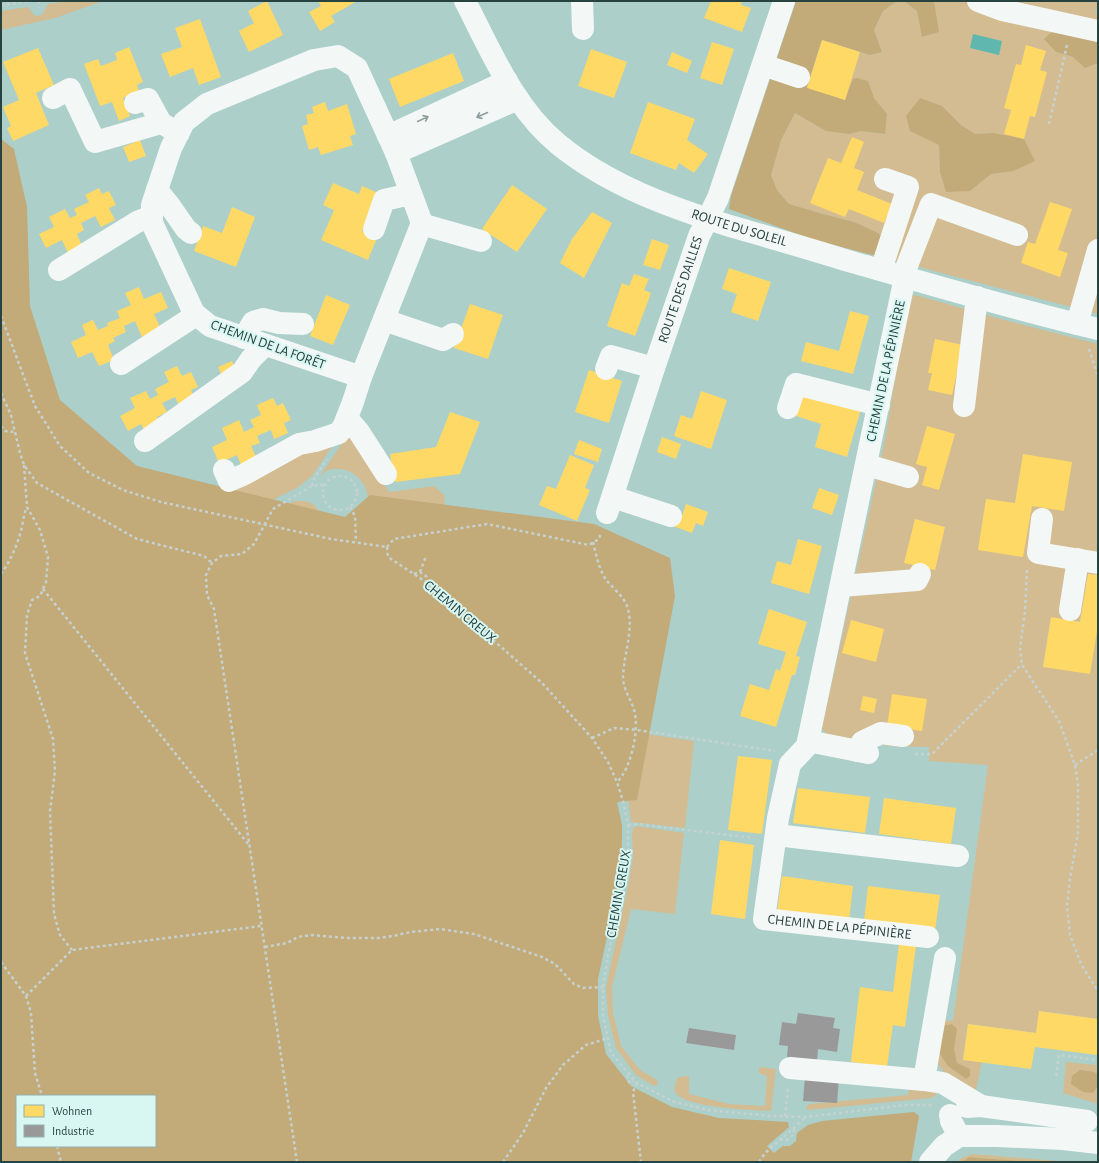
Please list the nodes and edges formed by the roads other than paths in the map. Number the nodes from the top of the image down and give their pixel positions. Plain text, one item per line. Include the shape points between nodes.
1 (465, 1) edge
2 (582, 1) edge
3 (784, 1) edge
4 (978, 1) edge
5 (1012, 7) edge
6 (583, 29) dead end
7 (1098, 30) edge
8 (763, 65) junction
9 (799, 77) dead end
10 (512, 90) junction
11 (52, 98) dead end
12 (135, 103) dead end
13 (170, 128) junction
14 (392, 144) junction
15 (885, 179) dead end
16 (157, 190) junction
17 (411, 194) junction
18 (152, 216) junction
19 (708, 219) junction
20 (421, 224) junction
21 (374, 229) dead end
22 (191, 233) dead end
23 (1017, 236) dead end
24 (481, 241) dead end
25 (1098, 250) edge
26 (59, 270) dead end
27 (881, 270) junction
28 (904, 277) junction
29 (977, 297) junction
30 (196, 315) junction
31 (384, 320) junction
32 (303, 324) dead end
33 (1086, 326) edge
34 (453, 334) dead end
35 (244, 338) junction
36 (265, 345) junction
37 (121, 364) dead end
38 (654, 368) junction
39 (606, 369) dead end
40 (361, 377) junction
41 (879, 405) junction
42 (964, 406) dead end
43 (788, 408) dead end
44 (347, 418) junction
45 (144, 441) dead end
46 (867, 465) junction
47 (224, 470) dead end
48 (386, 474) dead end
49 (908, 476) dead end
50 (671, 516) dead end
51 (1042, 520) dead end
52 (1088, 561) edge
53 (920, 574) dead end
54 (841, 586) junction
55 (1070, 610) dead end
56 (907, 745) road end
57 (803, 748) junction
58 (775, 838) junction
59 (958, 856) dead end
60 (928, 937) dead end
61 (945, 958) dead end
62 (790, 1068) road end
63 (924, 1080) junction
64 (966, 1109) junction
65 (1087, 1121) dead end
66 (959, 1136) junction
67 (1098, 1143) edge
68 (930, 1162) edge

1 - 10 street, ROUTE DU SOLEIL
2 - 6 street
3 - 8 street, ROUTE DES DAILLES
4 - 5 street via 1002,10
5 - 7 street via 1071,25
8 - 9 street
8 - 19 street, ROUTE DES DAILLES via 718,198
10 - 14 street
10 - 19 street, ROUTE DU SOLEIL via 557,143 593,170 639,193
11 - 13 street via 70,89 95,142
12 - 13 street via 148,99
13 - 14 street, CHEMIN DE LA FORÊT via 184,122 207,104 314,60 338,56 357,68
13 - 16 street, CHEMIN DE LA FORÊT via 171,148
14 - 17 street, CHEMIN DE LA FORÊT
15 - 27 street via 908,187
16 - 18 street, CHEMIN DE LA FORÊT via 152,205
16 - 22 street
17 - 20 street, CHEMIN DE LA FORÊT
17 - 21 street via 384,200
18 - 26 street via 136,222
18 - 30 street, CHEMIN DE LA FORÊT via 152,223
19 - 27 street, ROUTE DU SOLEIL
19 - 38 street, ROUTE DES DAILLES via 699,236
20 - 24 street
20 - 31 street
23 - 28 street, CHEMIN DE LA PÉPINIÈRE via 931,204
25 - 33 street
27 - 28 street, ROUTE DU SOLEIL
28 - 29 street, ROUTE DU SOLEIL
28 - 41 street, CHEMIN DE LA PÉPINIÈRE
29 - 33 street, ROUTE DU SOLEIL
29 - 42 street
30 - 35 street, CHEMIN DE LA FORÊT via 210,326
30 - 37 street
31 - 34 street via 443,340
31 - 40 street
32 - 35 street via 263,319 253,322
35 - 36 street, CHEMIN DE LA FORÊT
36 - 40 street, CHEMIN DE LA FORÊT
36 - 45 street via 242,372
38 - 39 street via 611,356
38 - 50 street, ROUTE DES DAILLES via 610,505
40 - 44 street
41 - 43 street via 796,384
41 - 46 street, CHEMIN DE LA PÉPINIÈRE
44 - 47 street via 339,433 299,444 229,481
44 - 48 street
46 - 49 street
46 - 54 street, CHEMIN DE LA PÉPINIÈRE
51 - 52 street via 1038,553
52 - 55 street
53 - 54 street via 917,580
54 - 57 street, CHEMIN DE LA PÉPINIÈRE
56 - 57 street via 881,733 862,742 863,752
57 - 58 street, CHEMIN DE LA PÉPINIÈRE via 790,764
58 - 59 street
58 - 60 street, CHEMIN DE LA PÉPINIÈRE via 764,919
61 - 63 street
62 - 63 street
63 - 64 street via 943,1083
64 - 65 street
64 - 66 street via 951,1121
66 - 67 street via 1056,1138
66 - 68 street via 944,1146

